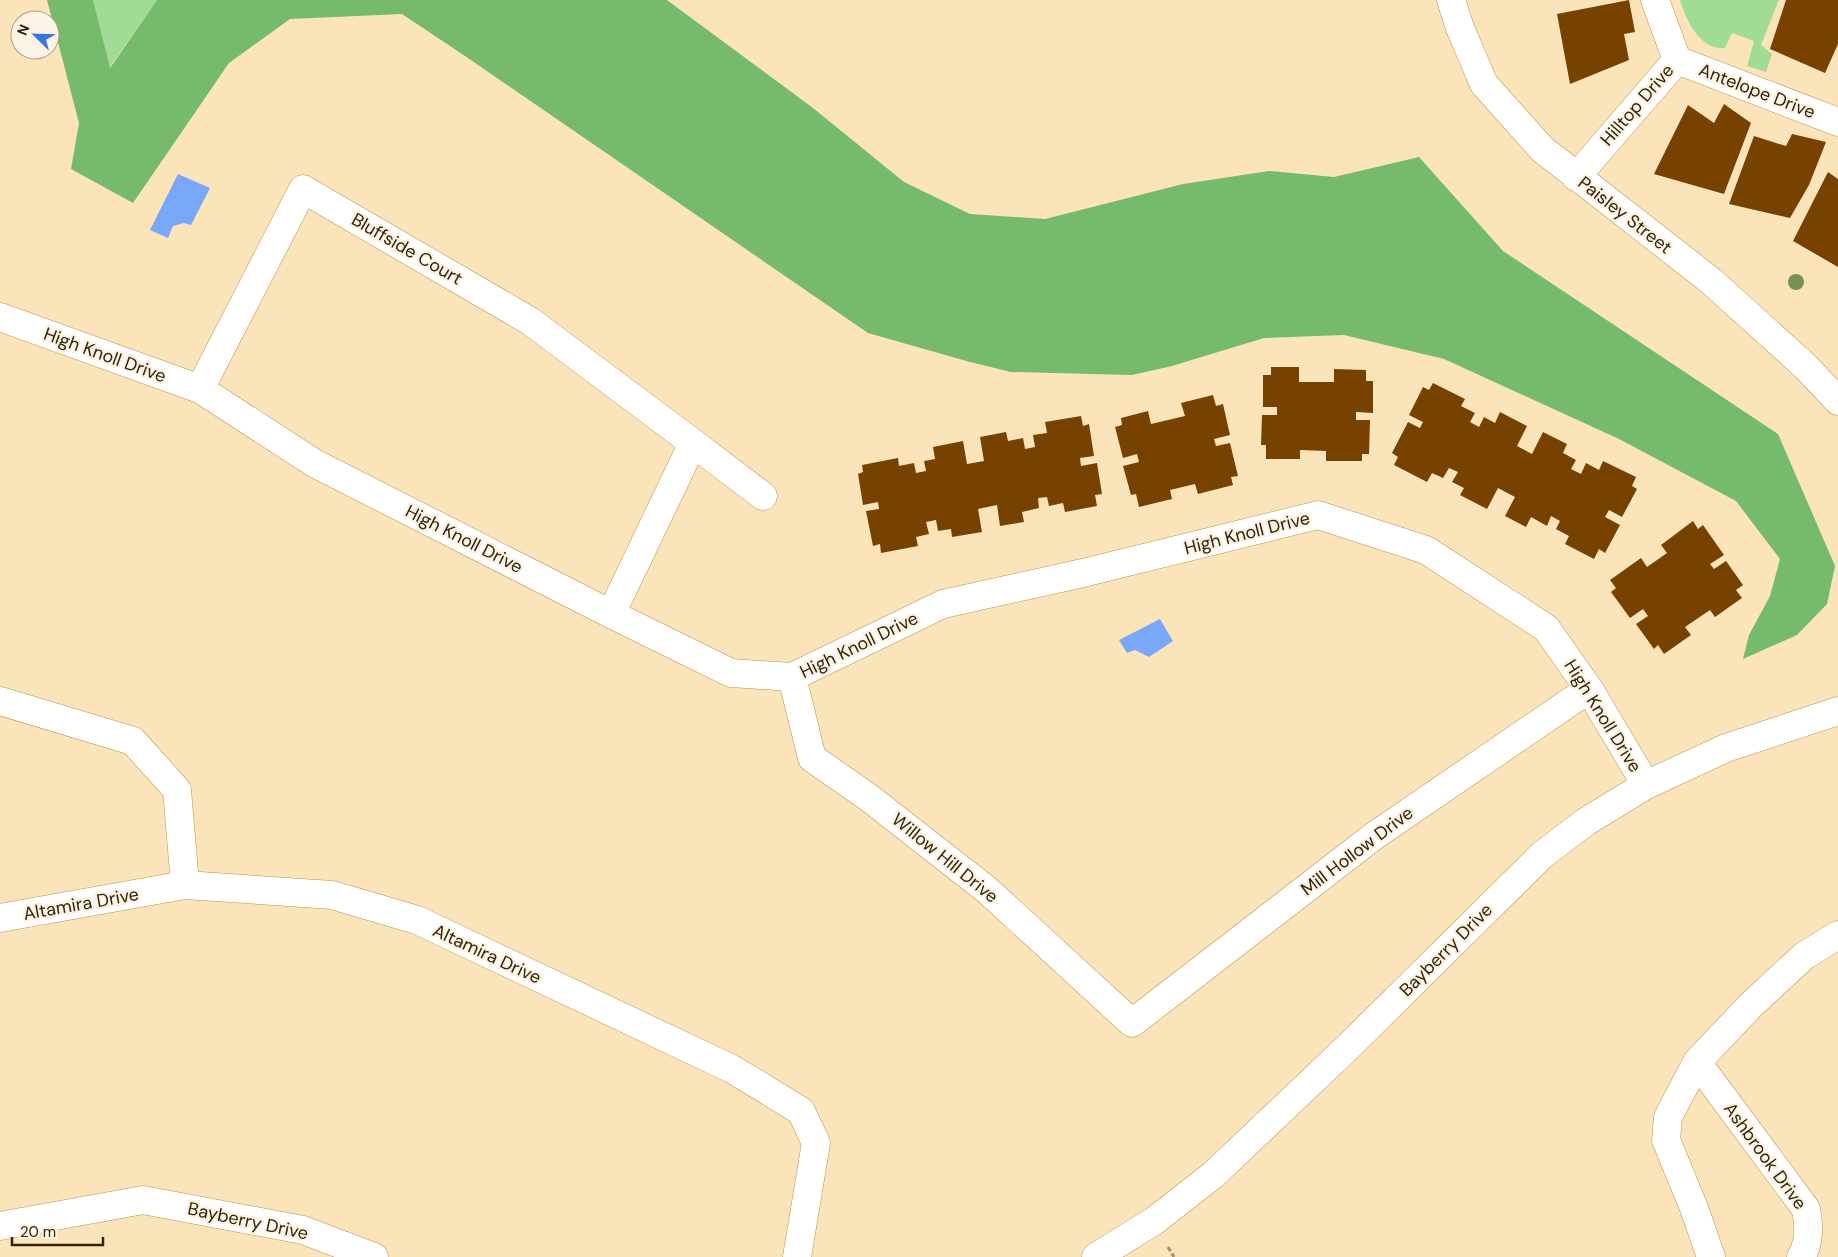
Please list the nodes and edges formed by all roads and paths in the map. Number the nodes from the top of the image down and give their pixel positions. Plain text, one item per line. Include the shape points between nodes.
1 (1451, 0) edge
2 (1655, 0) edge
3 (1677, 60) junction
4 (1838, 122) edge
5 (1576, 176) junction
6 (0, 316) edge
7 (200, 389) junction
8 (1838, 401) edge
9 (693, 443) junction
10 (763, 496) dead end
11 (611, 614) junction
12 (792, 677) junction
13 (1588, 689) junction
14 (0, 701) edge
15 (1838, 711) edge
16 (1646, 785) junction
17 (185, 885) junction
18 (0, 918) edge
19 (1838, 935) edge
20 (1132, 1023) joint
21 (1697, 1062) junction
22 (0, 1226) edge
23 (374, 1257) edge
24 (797, 1257) edge
25 (1096, 1257) edge
26 (1711, 1257) edge
27 (1800, 1257) edge

1 - 5 street, Paisley Street via 1484,84 1542,149
2 - 3 street, Hilltop Drive
3 - 4 street, Antelope Drive
3 - 5 street, Hilltop Drive
5 - 8 street, Paisley Street via 1711,282 1806,367
6 - 7 street, High Knoll Drive
7 - 9 street, Bluffside Court via 303,189 530,321
7 - 11 street, High Knoll Drive via 314,463
9 - 10 street, Bluffside Court
9 - 11 street
11 - 12 street, High Knoll Drive via 731,673
12 - 13 street, High Knoll Drive via 943,604 1318,515 1434,555 1546,628
12 - 20 street, Willow Hill Drive via 812,758 868,797 986,890
13 - 16 street, High Knoll Drive
13 - 20 street, Mill Hollow Drive via 1374,836
14 - 17 street via 133,741 177,790
15 - 16 street, Bayberry Drive via 1726,748
16 - 25 street, Bayberry Drive via 1587,821 1542,855 1213,1175 1154,1221
17 - 18 street, Altamira Drive
17 - 24 street, Altamira Drive via 332,895 417,920 739,1074 801,1111 816,1143
19 - 21 street via 1804,956
21 - 26 street via 1668,1117 1666,1140
21 - 27 street, Ashbrook Drive via 1806,1209 1809,1226 1806,1249
22 - 23 street, Bayberry Drive via 144,1200 303,1230

